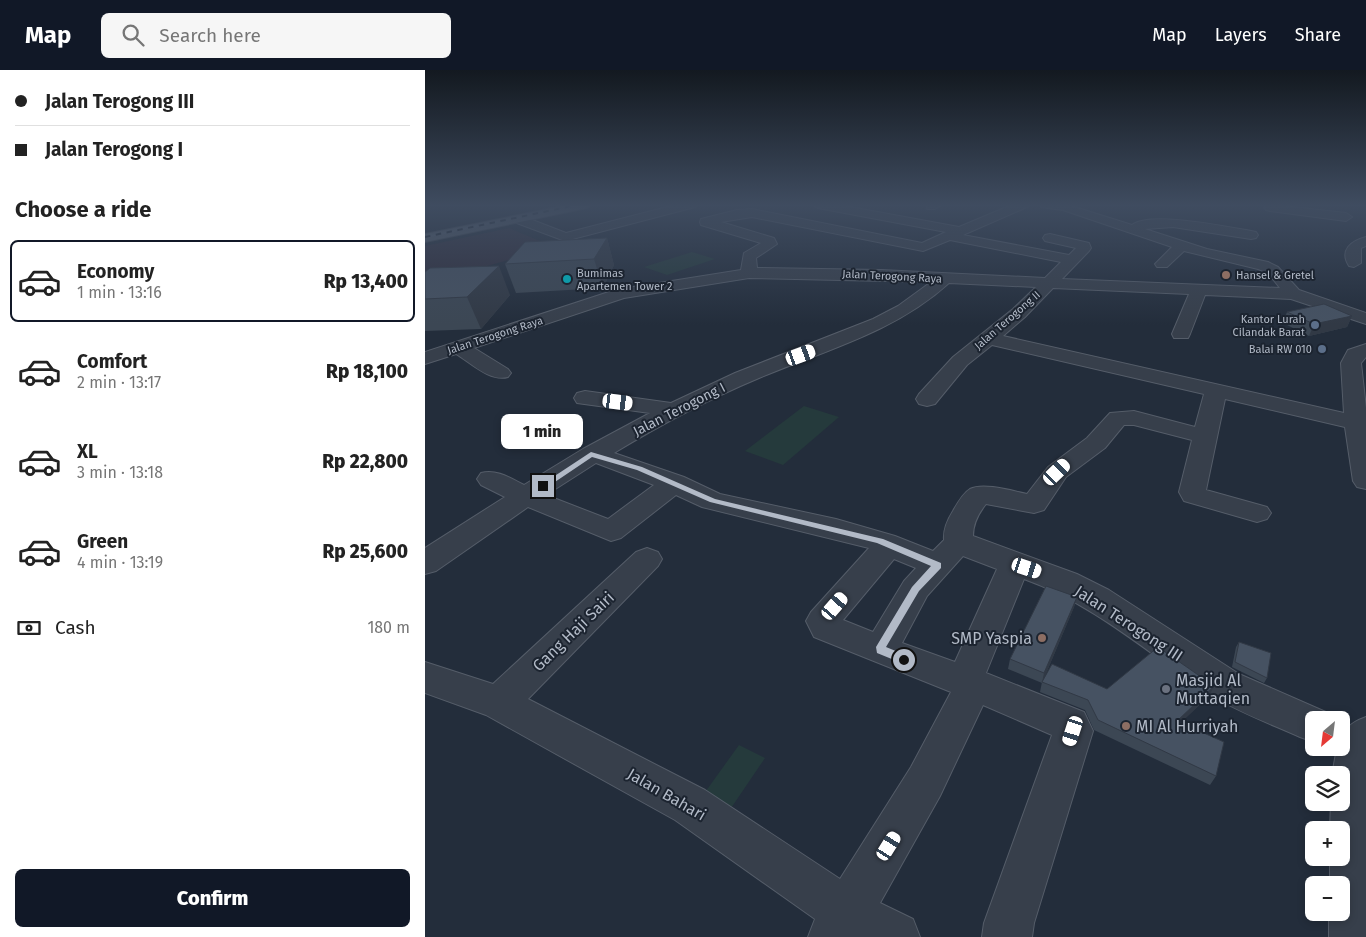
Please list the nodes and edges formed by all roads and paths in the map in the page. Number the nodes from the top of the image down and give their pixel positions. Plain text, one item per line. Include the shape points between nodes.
1 (770, 244) edge
2 (910, 244) edge
3 (929, 244) edge
4 (1009, 244) edge
5 (1078, 244) edge
6 (1177, 244) edge
7 (1358, 244) edge
8 (1181, 246) junction
9 (1072, 260) junction
10 (1354, 263) dead end
11 (1162, 264) dead end
12 (749, 273) junction
13 (945, 278) junction
14 (1047, 284) junction
15 (1199, 290) junction
16 (1293, 294) junction
17 (1366, 319) edge
18 (1181, 334) dead end
19 (988, 338) junction
20 (458, 347) junction
21 (1366, 350) edge
22 (425, 358) edge
23 (501, 373) dead end
24 (1216, 389) junction
25 (585, 398) dead end
26 (927, 399) dead end
27 (674, 410) junction
28 (1356, 423) junction
29 (1204, 436) junction
30 (591, 454) junction
31 (490, 479) dead end
32 (1366, 481) edge
33 (675, 483) junction
34 (527, 497) junction
35 (1257, 513) dead end
36 (885, 543) junction
37 (948, 554) junction
38 (647, 558) dead end
39 (425, 563) edge
40 (1013, 564) junction
41 (881, 650) junction
42 (425, 677) edge
43 (969, 682) junction
44 (499, 703) junction
45 (1305, 721) edge
46 (1355, 740) edge
47 (840, 924) edge
48 (895, 937) edge
49 (1007, 937) edge
50 (1354, 937) edge

1 - 12 street via 749,256
2 - 3 street via 923,247
4 - 9 street
5 - 9 street, Jalan Terogong II via 1084,246
6 - 8 street
7 - 10 street via 1354,246
8 - 11 street
8 - 16 street via 1263,265 1273,270
9 - 14 street, Jalan Terogong II
12 - 13 street, Jalan Terogong Raya via 820,272
12 - 20 street, Jalan Terogong Raya via 621,294
13 - 14 street, Jalan Terogong Raya
13 - 27 street, Jalan Terogong I via 923,299 855,333 752,373
14 - 15 street, Jalan Terogong Raya
14 - 19 street, Jalan Terogong II
15 - 16 street, Jalan Terogong Raya
15 - 18 street
16 - 17 street, Jalan Terogong Raya
19 - 24 street
19 - 26 street, Jalan Terogong II via 953,368
20 - 22 street, Jalan Terogong Raya
20 - 23 street
21 - 28 street via 1355,354 1351,363
24 - 28 street
24 - 29 street
25 - 27 street
27 - 30 street, Jalan Terogong I
28 - 32 street
29 - 35 street via 1193,494
29 - 37 street via 1127,416 1118,418 1096,443 1057,472 1034,504 997,496 979,496 960,525
30 - 33 street, Jalan Terogong III
30 - 34 street, Jalan Terogong I
31 - 34 street
33 - 34 street via 613,531
33 - 36 street, Jalan Terogong III via 713,501
34 - 39 street, Jalan Terogong I
36 - 37 street, Jalan Terogong III
36 - 41 street via 886,548 823,621 826,628
37 - 40 street, Jalan Terogong III
37 - 41 street via 915,589
38 - 44 street, Gang Haji Sairi
40 - 43 street
40 - 45 street, Jalan Terogong III via 1066,582 1098,599 1226,685
41 - 43 street
42 - 44 street, Jalan Bahari
43 - 47 street via 943,751
43 - 49 street via 1062,720 1070,724 1073,731
44 - 47 street, Jalan Bahari via 690,805
46 - 50 street via 1352,784
47 - 48 street, Jalan Bahari

